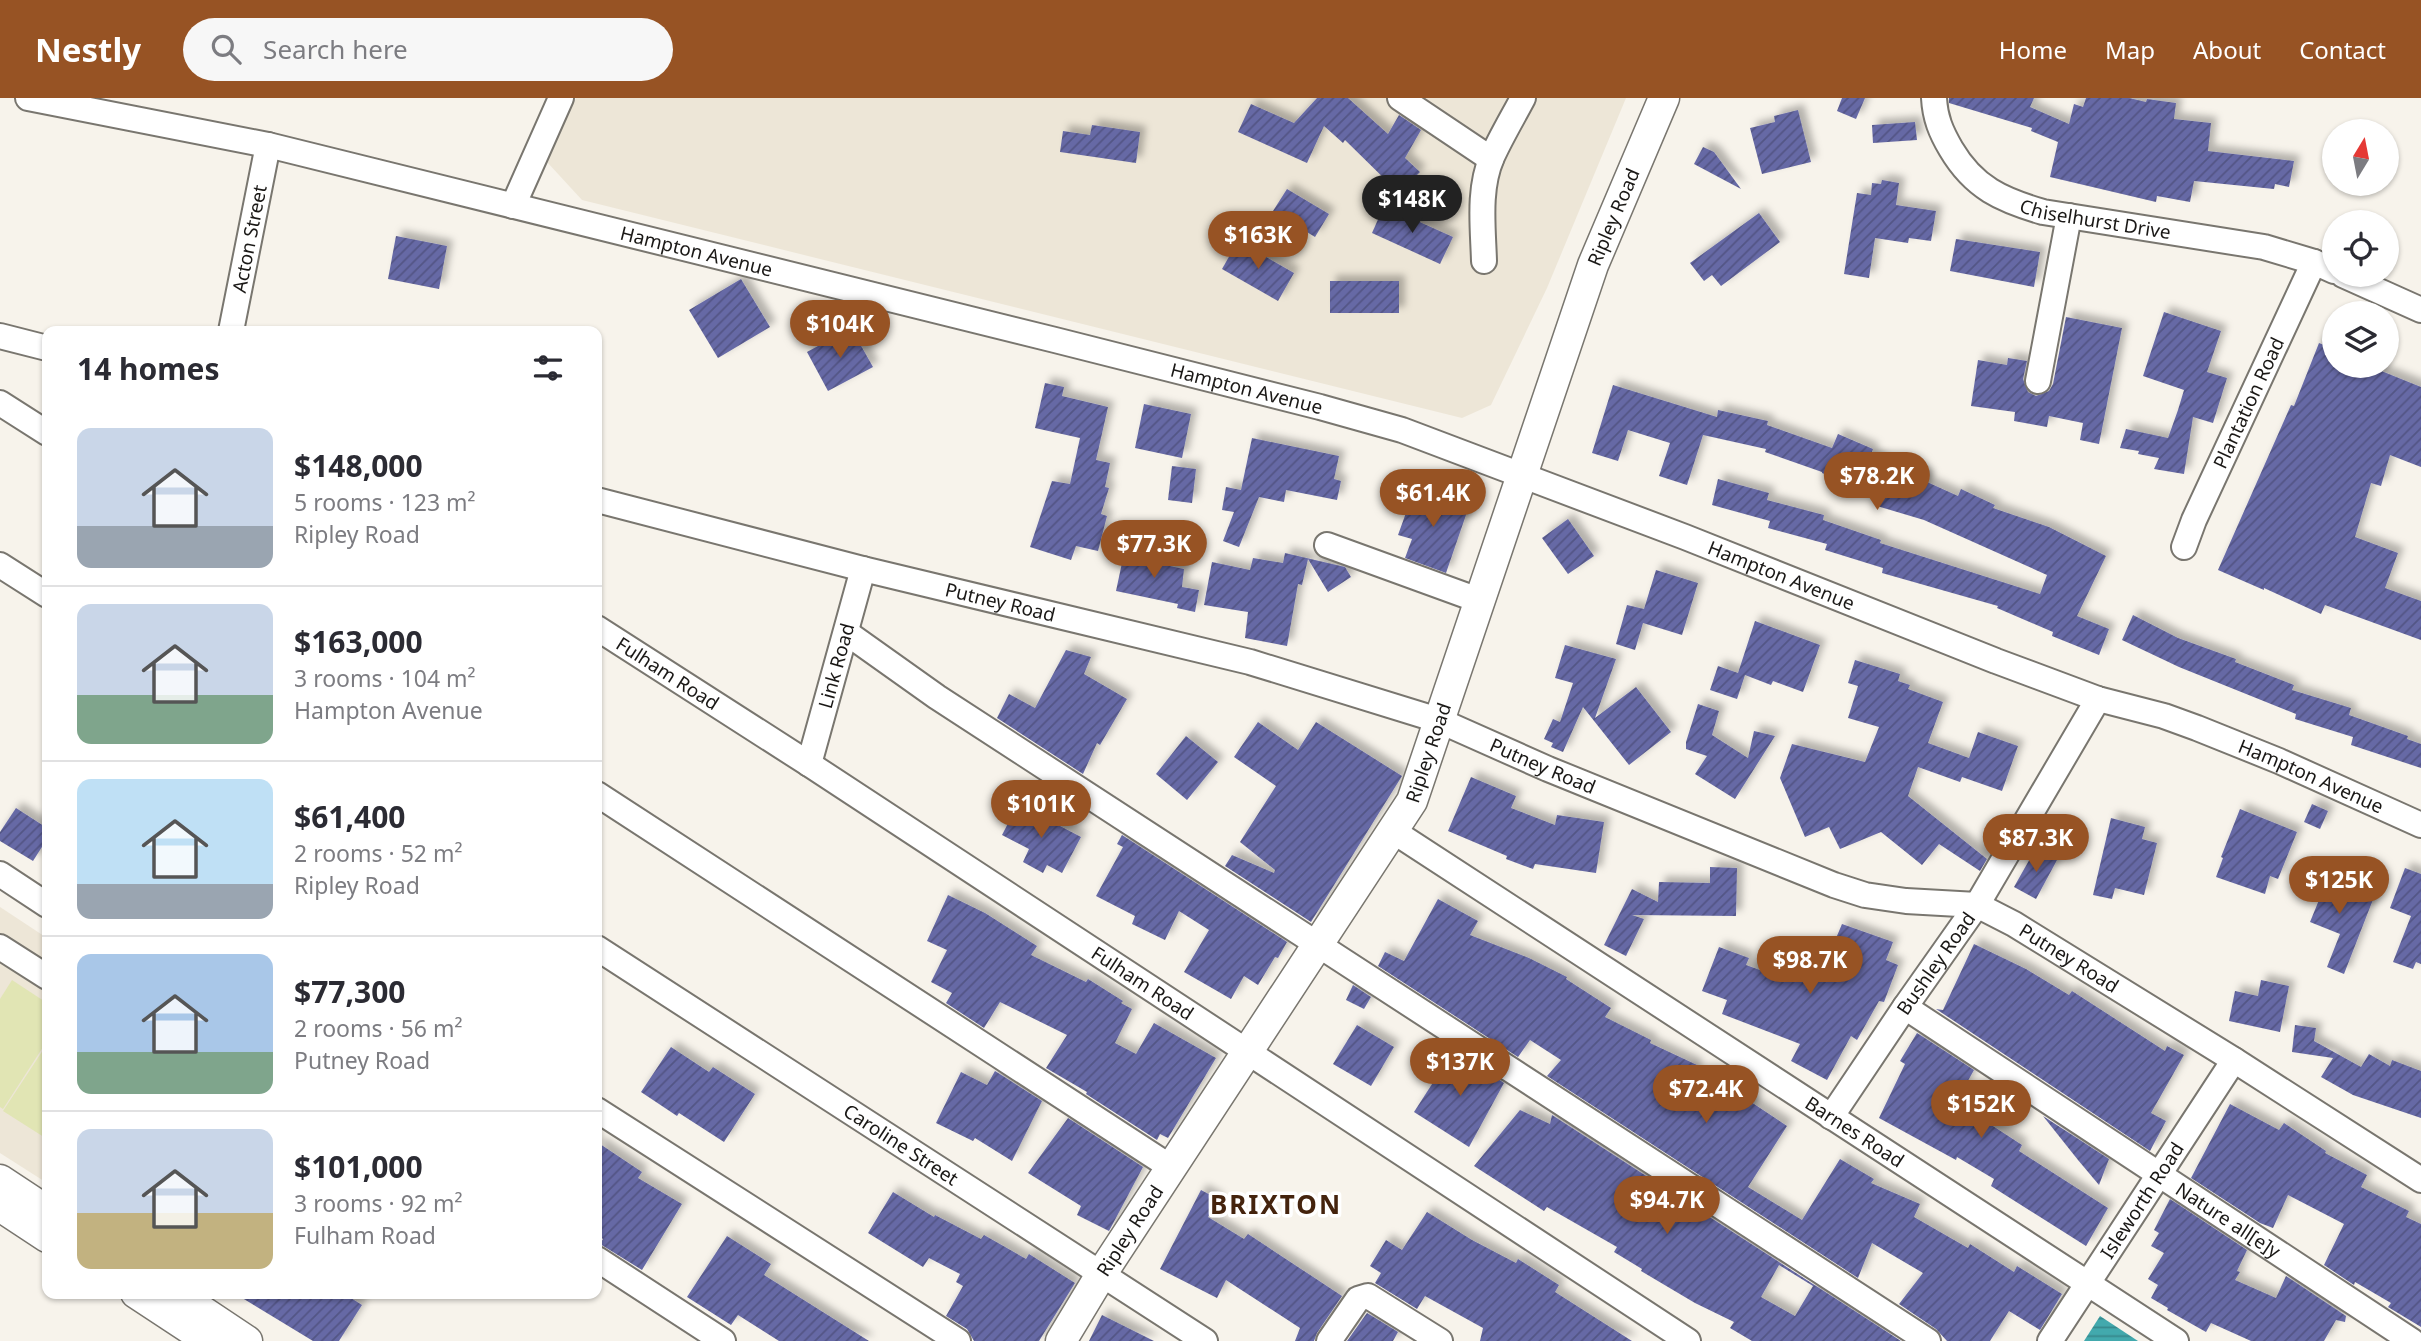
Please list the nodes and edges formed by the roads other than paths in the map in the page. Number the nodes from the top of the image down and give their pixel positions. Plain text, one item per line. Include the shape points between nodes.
1 (28, 98) edge
2 (561, 98) edge
3 (1400, 98) edge
4 (1523, 98) edge
5 (1664, 98) edge
6 (1934, 98) edge
7 (268, 145) junction
8 (1491, 159) junction
9 (513, 206) junction
10 (2069, 216) junction
11 (1484, 261) dead end
12 (2322, 266) edge
13 (2322, 271) edge
14 (2370, 287) edge
15 (2421, 310) edge
16 (232, 326) edge
17 (0, 335) edge
18 (42, 347) edge
19 (2038, 381) dead end
20 (0, 403) edge
21 (42, 430) edge
22 (1523, 475) junction
23 (602, 501) edge
24 (1327, 545) dead end
25 (2184, 547) dead end
26 (0, 565) edge
27 (863, 569) junction
28 (42, 592) edge
29 (1481, 601) junction
30 (602, 631) edge
31 (847, 633) junction
32 (2098, 699) junction
33 (1438, 720) junction
34 (809, 764) junction
35 (602, 797) edge
36 (2421, 825) edge
37 (1394, 831) junction
38 (0, 874) edge
39 (42, 902) edge
40 (1977, 905) junction
41 (1318, 946) junction
42 (0, 947) edge
43 (602, 951) edge
44 (42, 974) edge
45 (1905, 1007) junction
46 (1248, 1052) junction
47 (2234, 1060) junction
48 (602, 1113) edge
49 (1832, 1117) junction
50 (1172, 1168) junction
51 (2160, 1174) junction
52 (0, 1180) edge
53 (2421, 1180) edge
54 (0, 1206) edge
55 (42, 1207) edge
56 (42, 1234) edge
57 (602, 1262) edge
58 (1102, 1273) junction
59 (2088, 1284) junction
60 (144, 1299) edge
61 (183, 1299) edge
62 (209, 1341) edge
63 (247, 1341) edge
64 (723, 1341) edge
65 (958, 1341) edge
66 (1061, 1341) edge
67 (1205, 1341) edge
68 (1329, 1341) edge
69 (1440, 1341) edge
70 (1688, 1341) edge
71 (1928, 1341) edge
72 (2050, 1341) edge
73 (2176, 1341) edge
74 (2412, 1341) edge

1 - 7 street, Hampton Avenue
2 - 9 street
3 - 8 street
4 - 8 street
5 - 22 main road, Ripley Road via 1593,265
6 - 10 street, Chiselhurst Drive via 1940,130 1961,166 1980,185 2009,202
7 - 9 street, Hampton Avenue
7 - 16 street, Acton Street
8 - 11 street via 1482,201
9 - 22 street, Hampton Avenue via 1320,407 1402,430
10 - 12 street, Chiselhurst Drive via 2264,247
10 - 19 street
13 - 25 street, Plantation Road
14 - 15 street
17 - 18 street
20 - 21 street
22 - 29 main road, Ripley Road
22 - 32 street, Hampton Avenue
23 - 27 street, Putney Road
24 - 29 street
26 - 28 street
27 - 31 street, Link Road
27 - 33 street, Putney Road via 1250,662
29 - 33 main road, Ripley Road
30 - 34 street, Fulham Road
31 - 34 street, Link Road
31 - 41 street
32 - 36 street, Hampton Avenue via 2197,728
32 - 40 street, Bushley Road
33 - 37 main road, Ripley Road via 1421,780
33 - 40 street, Putney Road via 1834,885 1906,901
34 - 46 street, Fulham Road
35 - 50 street
37 - 41 main road, Ripley Road
37 - 49 street, Barnes Road
38 - 39 street
40 - 45 street, Bushley Road
40 - 47 street, Putney Road
41 - 46 main road, Ripley Road
41 - 71 street
42 - 44 street
43 - 58 street, Caroline Street
45 - 49 street, Bushley Road
45 - 51 street, Nature all[e]y
46 - 50 main road, Ripley Road
46 - 70 street, Fulham Road
47 - 51 street, Isleworth Road
47 - 53 street, Putney Road
48 - 65 street
49 - 59 street, Barnes Road
50 - 58 main road, Ripley Road
51 - 59 street, Isleworth Road
51 - 74 street, Nature all[e]y
52 - 55 main road
54 - 56 main road
57 - 64 street
58 - 66 main road, Ripley Road
58 - 67 street, Caroline Street
59 - 72 street, Isleworth Road
59 - 73 street, Barnes Road
60 - 62 main road
61 - 63 main road
68 - 69 street via 1358,1298 1368,1296

